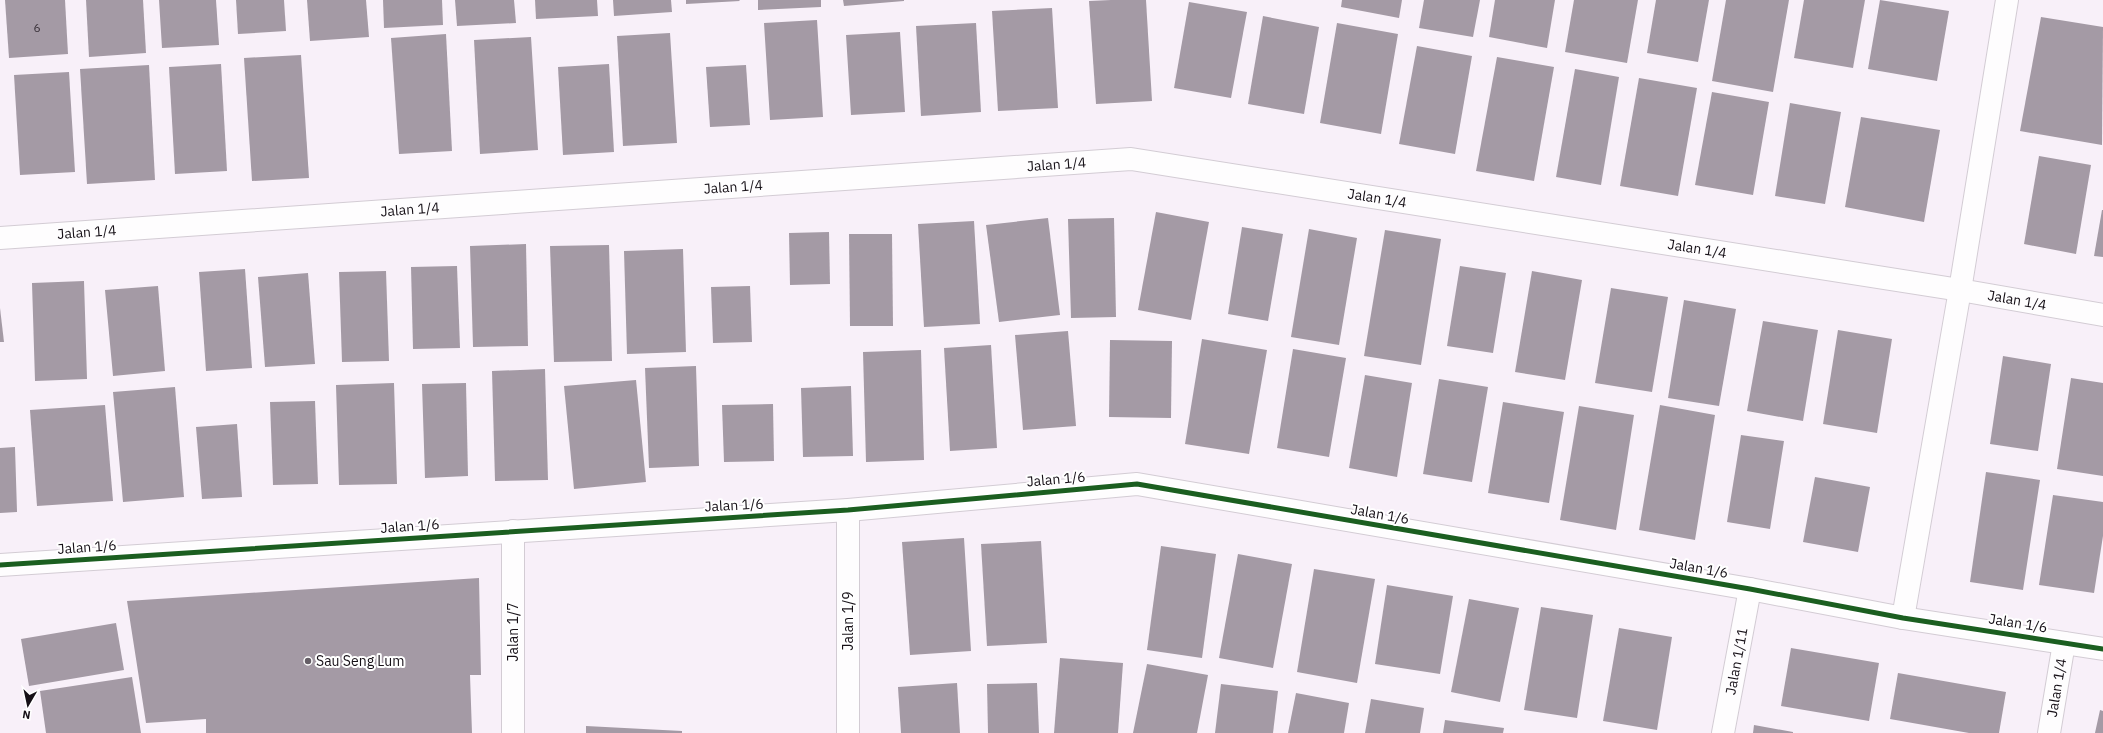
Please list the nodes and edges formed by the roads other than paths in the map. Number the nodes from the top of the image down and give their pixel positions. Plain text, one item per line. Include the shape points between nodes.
1 (2008, 0) edge
2 (0, 238) edge
3 (1960, 290) junction
4 (2103, 315) edge
5 (848, 510) junction
6 (513, 531) junction
7 (0, 565) edge
8 (1750, 589) junction
9 (1903, 618) junction
10 (2064, 643) junction
11 (2103, 650) edge
12 (514, 733) edge
13 (848, 733) edge
14 (1723, 733) edge
15 (2049, 733) edge

1 - 3 street
2 - 3 street, Jalan 1/4 via 1131,159
3 - 4 street, Jalan 1/4
3 - 9 street
5 - 6 street, Jalan 1/6
5 - 8 street, Jalan 1/6 via 1137,484
5 - 13 street, Jalan 1/9
6 - 7 street, Jalan 1/6
6 - 12 street, Jalan 1/7
8 - 9 street, Jalan 1/6
8 - 14 street, Jalan 1/11
9 - 10 street, Jalan 1/6
10 - 11 street, Jalan 1/6
10 - 15 street, Jalan 1/4

